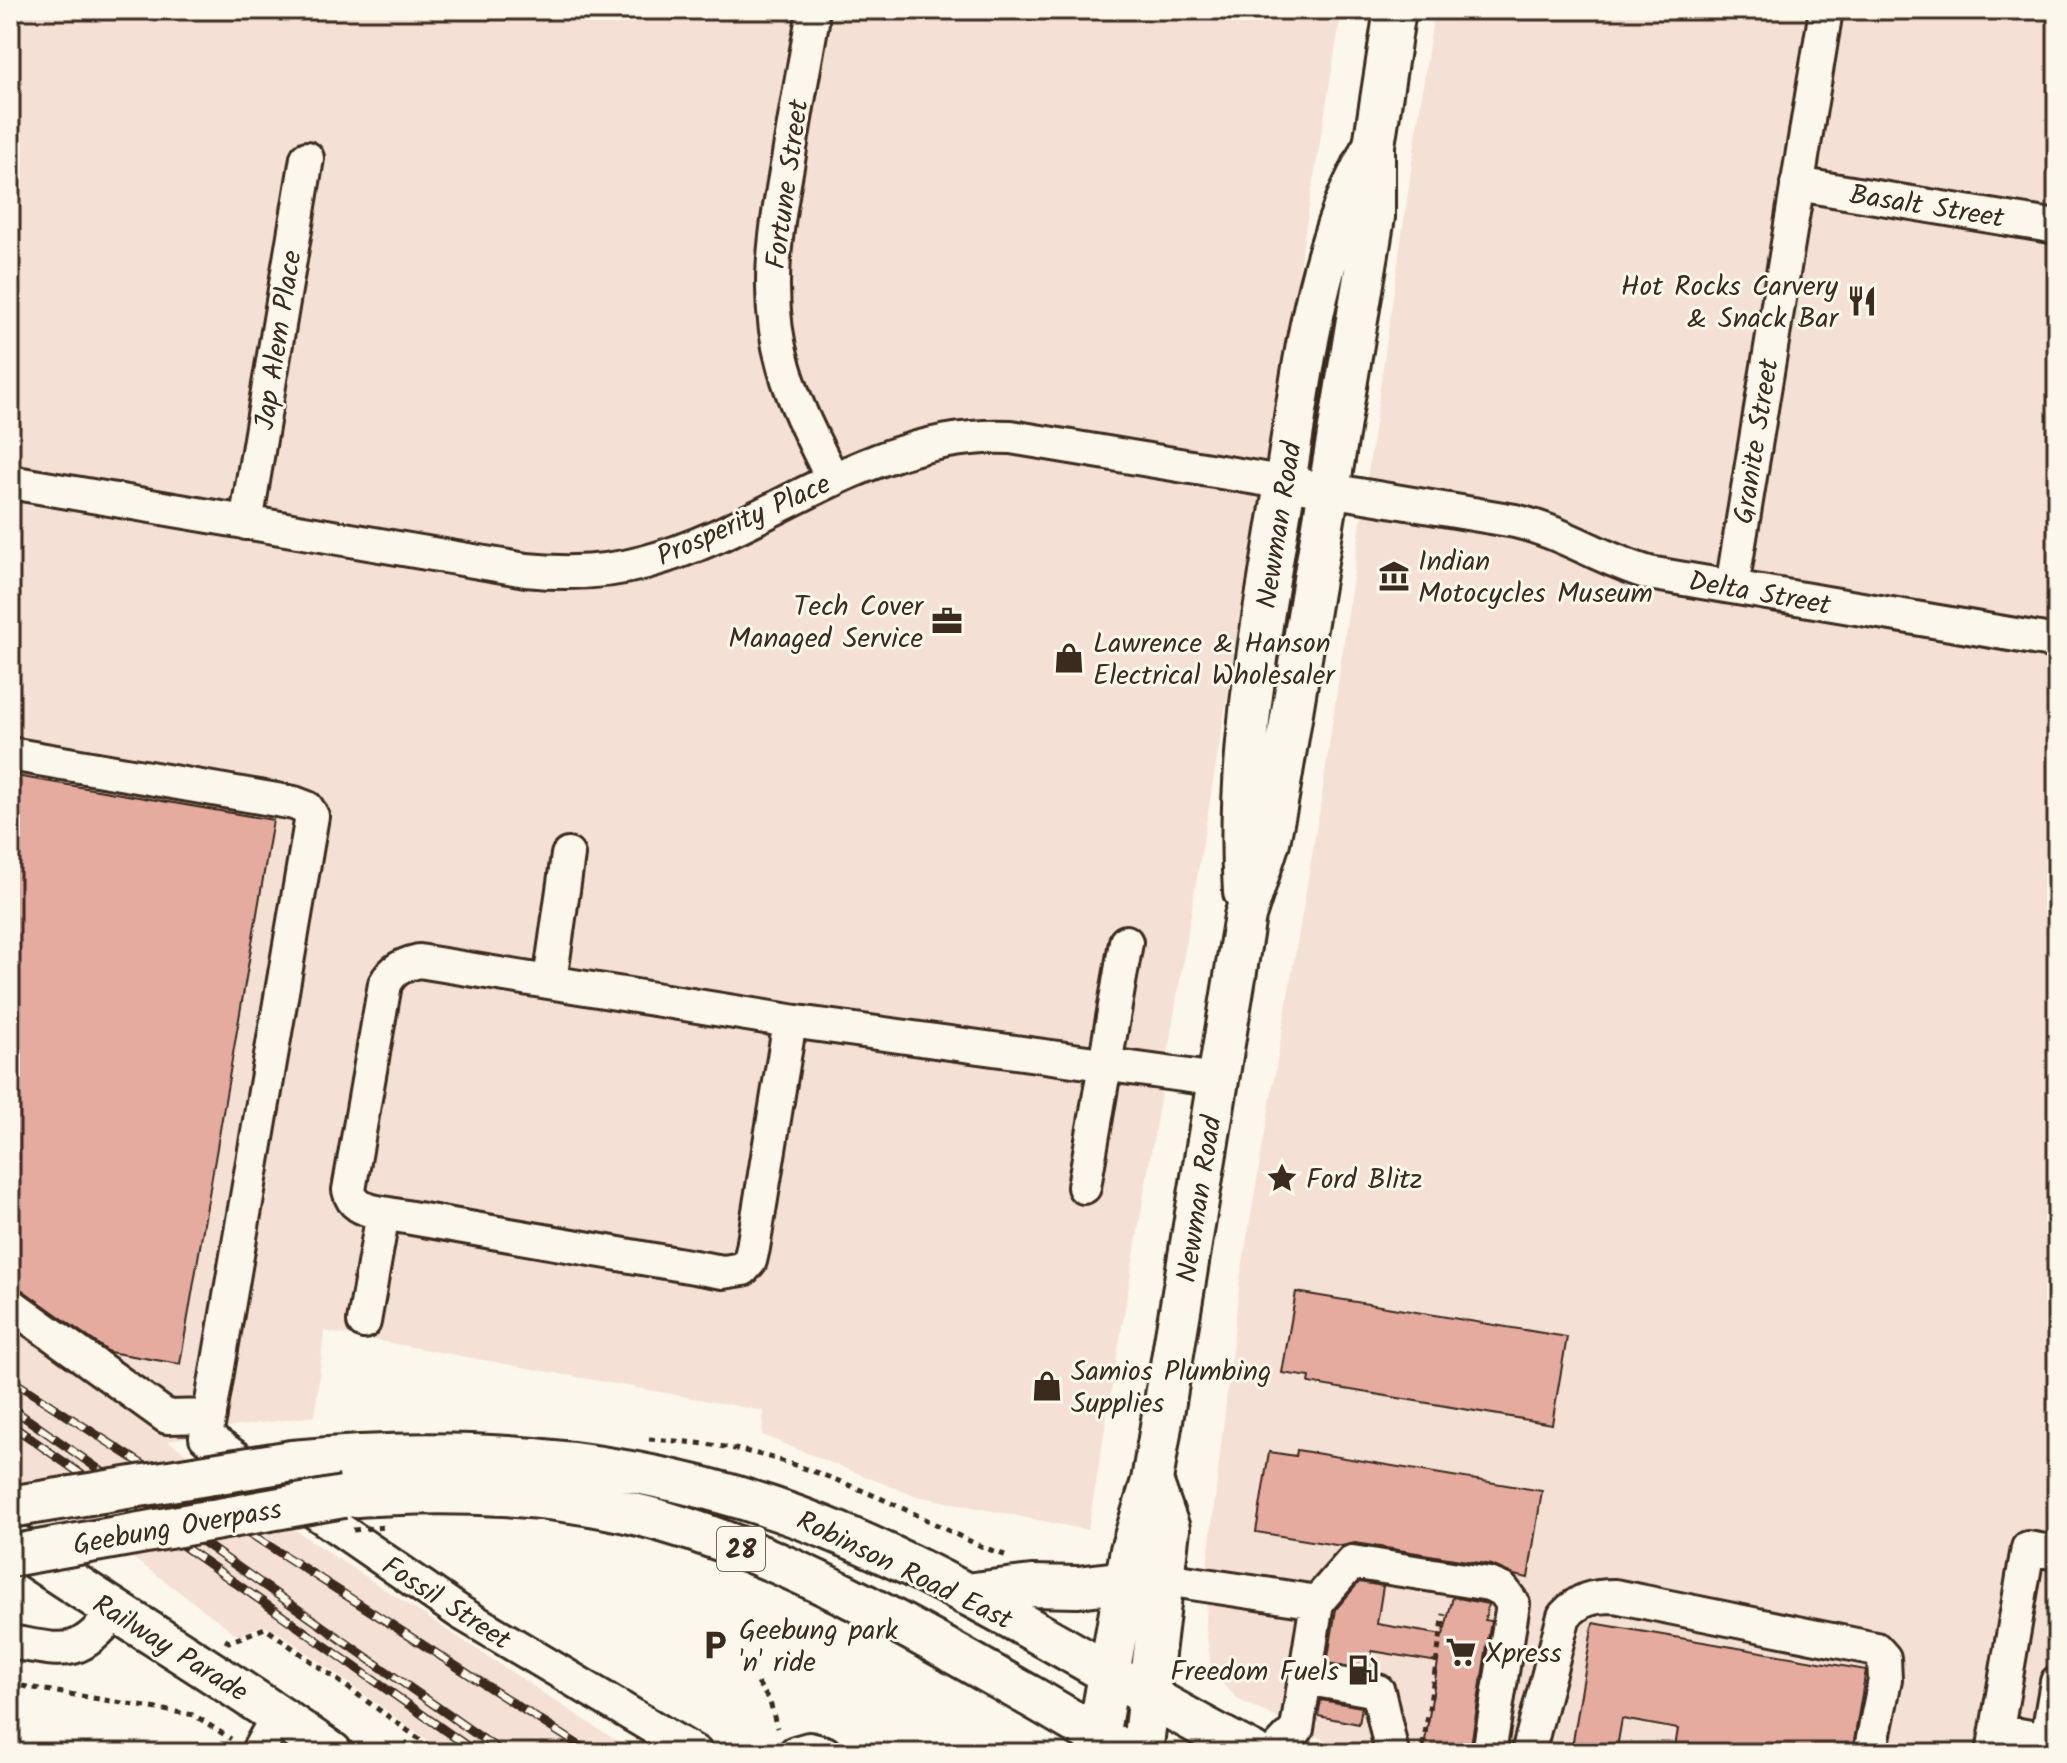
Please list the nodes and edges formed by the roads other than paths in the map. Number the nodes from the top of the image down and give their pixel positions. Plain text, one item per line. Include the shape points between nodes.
1 (1395, 10) edge
2 (1826, 10) edge
3 (812, 22) dead end
4 (1374, 145) junction
5 (307, 158) dead end
6 (1797, 184) junction
7 (2057, 227) edge
8 (833, 480) junction
9 (10, 482) edge
10 (1285, 482) junction
11 (1330, 490) junction
12 (246, 523) junction
13 (1732, 587) junction
14 (2057, 642) edge
15 (10, 754) edge
16 (568, 855) dead end
17 (1245, 916) junction
18 (1126, 942) dead end
19 (550, 981) junction
20 (790, 1021) junction
21 (1106, 1064) junction
22 (1218, 1080) junction
23 (1084, 1187) dead end
24 (383, 1213) junction
25 (10, 1304) edge
26 (364, 1322) dead end
27 (208, 1426) junction
28 (292, 1461) joint
29 (343, 1497) joint
30 (10, 1507) edge
31 (10, 1541) edge
32 (2057, 1553) edge
33 (10, 1556) edge
34 (1146, 1580) junction
35 (965, 1594) junction
36 (1317, 1602) junction
37 (115, 1612) junction
38 (10, 1642) edge
39 (1110, 1673) junction
40 (1305, 1678) junction
41 (2057, 1682) edge
42 (1151, 1697) junction
43 (278, 1715) junction
44 (786, 1740) edge
45 (1995, 1742) edge
46 (1107, 1748) edge
47 (249, 1749) edge
48 (1407, 1750) edge
49 (332, 1753) edge
50 (696, 1753) edge
51 (825, 1753) edge
52 (1142, 1753) edge
53 (1253, 1753) edge
54 (1274, 1753) edge
55 (1489, 1753) edge
56 (1528, 1753) edge
57 (1870, 1753) edge

1 - 4 main road, Newman Road
2 - 6 street, Granite Street
3 - 8 street, Fortune Street via 775,235 772,297 784,368
4 - 10 main road, Newman Road via 1342,211 1322,275
4 - 11 main road, Newman Road via 1374,217
5 - 12 street, Jap Alem Place
6 - 7 street, Basalt Street
6 - 13 street, Granite Street
8 - 10 street, Prosperity Place via 907,450 983,436
8 - 12 street, Prosperity Place via 682,551 646,563 585,572 526,570
9 - 12 street, Prosperity Place
10 - 11 street, Prosperity Place
10 - 17 main road, Newman Road via 1246,732 1240,839
11 - 13 street, Delta Street via 1525,523 1628,567
11 - 17 main road, Newman Road via 1269,842
13 - 14 street, Delta Street
15 - 27 street via 294,803 312,816
16 - 19 street
17 - 22 main road, Newman Road
18 - 21 street
19 - 20 street
19 - 24 street via 419,961 390,974 349,1190 363,1209
20 - 21 street
20 - 24 street via 753,1248 743,1269 723,1272
21 - 22 street
21 - 23 street
22 - 34 main road, Newman Road via 1152,1481 1169,1529
24 - 26 street
25 - 27 street via 167,1417
27 - 50 street, Fossil Street via 461,1613
28 - 30 main road, Geebung Overpass / 28, bridge
28 - 35 main road, Robinson Road East / 28 via 469,1453 660,1476 789,1513
29 - 33 main road, Geebung Overpass / 28, bridge
29 - 46 main road, Robinson Road East / 28 via 502,1493 662,1521 750,1552 840,1593 1029,1696
31 - 37 main road, Railway Parade
32 - 45 street via 2028,1548
34 - 35 main road
34 - 36 street
34 - 39 main road, Newman Road
34 - 42 main road, Newman Road
35 - 39 main road, Robinson Road East / 28
36 - 40 street
36 - 55 street via 1352,1562 1503,1590 1513,1604
37 - 38 street via 97,1634 75,1648
37 - 43 main road, Railway Parade
39 - 42 main road, Robinson Road East / 28
39 - 46 main road, Newman Road
40 - 48 street via 1378,1691
40 - 54 street via 1297,1729
41 - 45 street via 2047,1740
42 - 52 main road, Newman Road
42 - 53 main road, Robinson Road East / 28
43 - 47 street
43 - 49 main road, Railway Parade
44 - 51 street
56 - 57 street via 1564,1616 1593,1596 1615,1596 1876,1649 1884,1658 1885,1680

